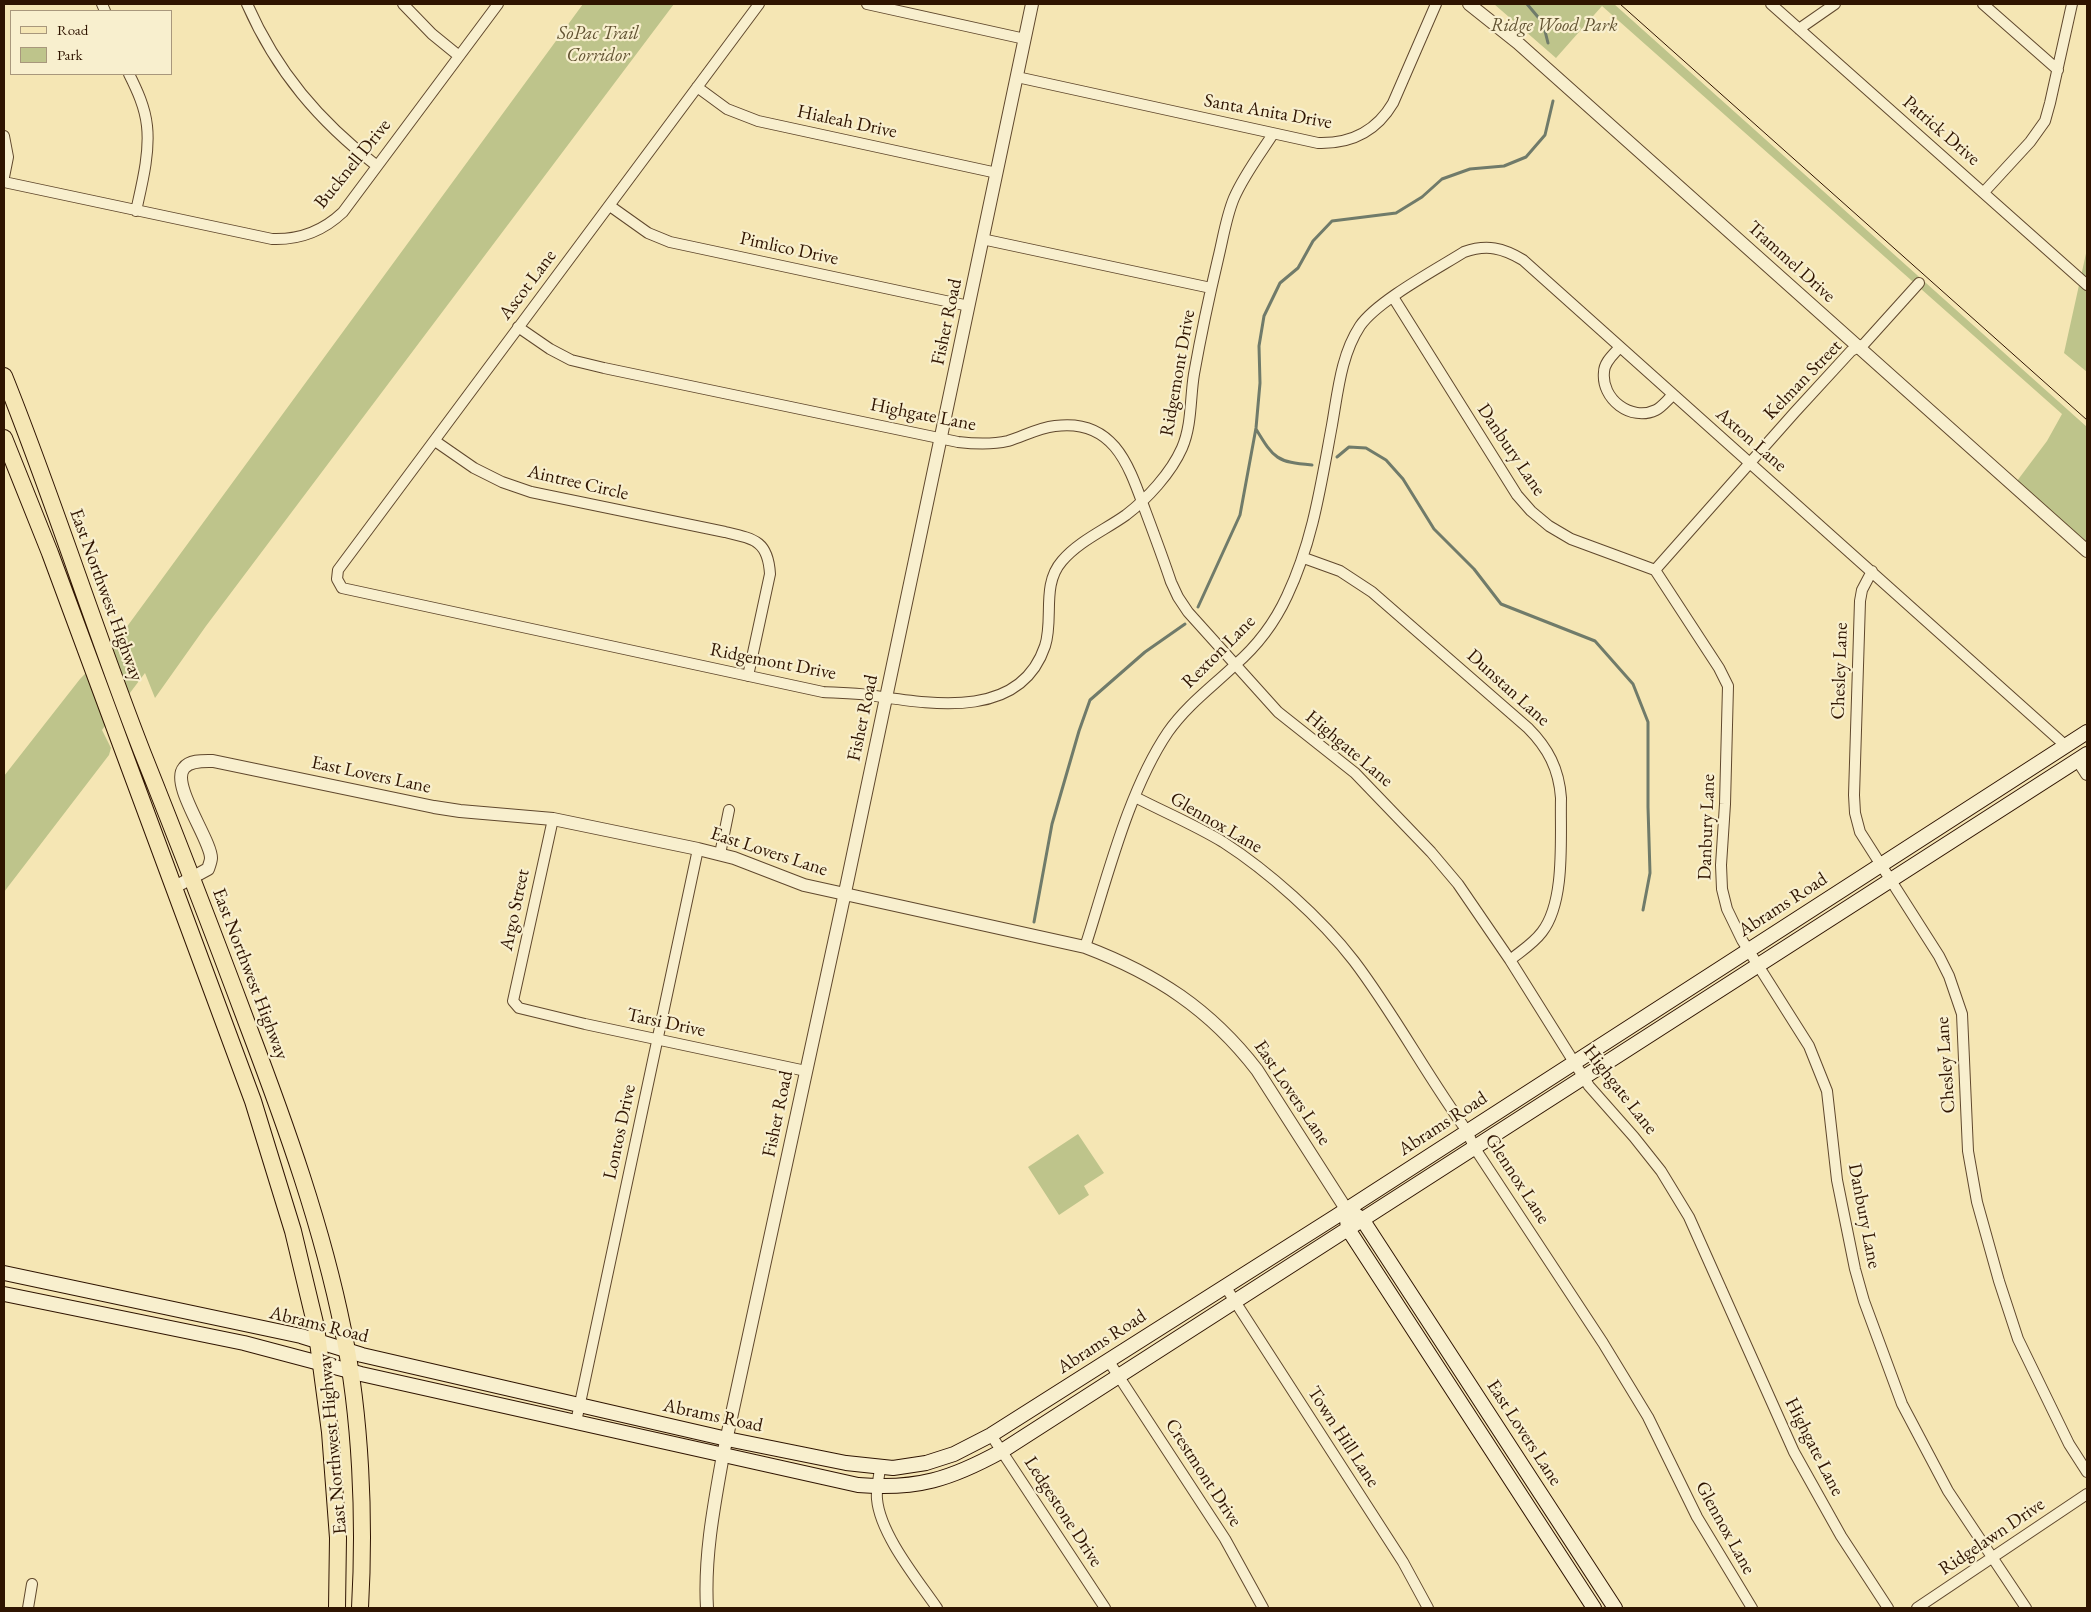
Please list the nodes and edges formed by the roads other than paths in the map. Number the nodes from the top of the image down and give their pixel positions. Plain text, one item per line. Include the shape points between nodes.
1 (247, 4) edge
2 (403, 4) edge
3 (498, 4) edge
4 (867, 4) edge
5 (1032, 4) edge
6 (1436, 4) edge
7 (1468, 4) edge
8 (1771, 4) edge
9 (1835, 4) edge
10 (1983, 4) edge
11 (2072, 4) edge
12 (758, 5) edge
13 (1799, 29) junction
14 (1025, 39) junction
15 (458, 56) junction
16 (2058, 70) junction
17 (129, 75) edge
18 (1017, 77) junction
19 (697, 87) junction
20 (1273, 134) junction
21 (4, 136) edge
22 (378, 166) junction
23 (997, 173) junction
24 (4, 178) edge
25 (4, 182) edge
26 (1984, 192) junction
27 (610, 206) junction
28 (136, 211) junction
29 (982, 239) junction
30 (1919, 283) dead end
31 (2087, 285) edge
32 (1211, 288) junction
33 (1392, 297) junction
34 (969, 306) junction
35 (518, 327) junction
36 (1620, 347) junction
37 (1858, 347) junction
38 (5, 384) edge
39 (1673, 395) junction
40 (4, 438) edge
41 (941, 439) junction
42 (435, 441) junction
43 (1750, 462) junction
44 (1142, 500) junction
45 (2087, 551) edge
46 (1304, 558) junction
47 (1655, 570) junction
48 (1872, 571) junction
49 (342, 588) joint
50 (1236, 664) junction
51 (748, 676) junction
52 (886, 698) junction
53 (2087, 732) edge
54 (2066, 746) junction
55 (2083, 757) edge
56 (2087, 774) edge
57 (1135, 798) junction
58 (729, 810) dead end
59 (553, 819) junction
60 (698, 849) junction
61 (720, 854) junction
62 (1880, 864) junction
63 (193, 878) junction
64 (1891, 880) junction
65 (173, 888) junction
66 (844, 895) junction
67 (1085, 947) junction
68 (1748, 950) junction
69 (1510, 960) junction
70 (1758, 965) junction
71 (519, 1008) joint
72 (657, 1040) junction
73 (258, 1050) junction
74 (237, 1058) junction
75 (1574, 1062) junction
76 (806, 1071) junction
77 (1584, 1077) junction
78 (1467, 1131) junction
79 (1474, 1147) junction
80 (1346, 1209) junction
81 (1362, 1219) junction
82 (1348, 1229) junction
83 (4, 1273) edge
84 (1225, 1286) junction
85 (4, 1294) edge
86 (1235, 1301) junction
87 (144, 1304) junction
88 (140, 1320) junction
89 (319, 1342) junction
90 (347, 1351) junction
91 (1108, 1360) junction
92 (322, 1362) junction
93 (350, 1372) junction
94 (1119, 1376) junction
95 (581, 1405) junction
96 (576, 1422) junction
97 (991, 1435) junction
98 (727, 1439) junction
99 (1002, 1451) junction
100 (723, 1455) junction
101 (1517, 1456) junction
102 (938, 1460) junction
103 (1502, 1467) junction
104 (880, 1468) junction
105 (2087, 1472) edge
106 (942, 1478) junction
107 (878, 1487) junction
108 (2087, 1494) edge
109 (1992, 1558) junction
110 (32, 1584) dead end
111 (28, 1608) edge
112 (337, 1608) edge
113 (360, 1608) edge
114 (706, 1608) edge
115 (936, 1608) edge
116 (1105, 1608) edge
117 (1263, 1608) edge
118 (1428, 1608) edge
119 (1594, 1608) edge
120 (1615, 1608) edge
121 (1752, 1608) edge
122 (1888, 1608) edge
123 (1917, 1608) edge
124 (2026, 1608) edge

1 - 22 street via 271,51 306,101 342,137
2 - 15 street
3 - 15 street, Bucknell Drive
4 - 14 street
5 - 14 street, Fisher Road
6 - 20 street, Santa Anita Drive via 1393,103 1374,127 1361,136 1332,144
7 - 37 street, Trammel Drive via 1518,42
8 - 13 street, Patrick Drive
9 - 13 street
10 - 16 street
11 - 16 street
12 - 19 street, Ascot Lane
13 - 26 street, Patrick Drive
14 - 18 street, Fisher Road
15 - 22 street, Bucknell Drive
16 - 26 street via 2050,103 2038,132
17 - 28 street via 142,101 147,126 147,149
18 - 20 street, Santa Anita Drive
18 - 23 street, Fisher Road
19 - 23 street, Hialeah Drive via 727,109 758,121
19 - 27 street, Ascot Lane
20 - 32 street, Ridgemont Drive via 1235,198
21 - 24 street via 8,157
22 - 28 street, Bucknell Drive via 343,212 323,228 299,237 272,239
23 - 29 street, Fisher Road
25 - 28 street, Bucknell Drive
26 - 31 street, Patrick Drive
27 - 34 street, Pimlico Drive via 648,233 670,242
27 - 35 street, Ascot Lane
29 - 32 street
29 - 34 street, Fisher Road
30 - 37 street, Kelman Street
32 - 44 street, Ridgemont Drive via 1182,448
33 - 36 street, Axton Lane via 1464,252 1476,248 1500,248 1523,260
33 - 46 street, Rexton Lane via 1362,323 1348,349
33 - 47 street, Danbury Lane via 1517,495 1531,511 1571,539
34 - 41 street, Fisher Road
35 - 41 street, Highgate Lane via 571,360
35 - 42 street, Ascot Lane
36 - 39 street, Axton Lane
36 - 39 street via 1609,359 1604,372 1606,392 1619,407 1639,414 1648,412 1656,410
37 - 43 street, Kelman Street
37 - 45 street, Trammel Drive
38 - 63 main road, East Northwest Highway
39 - 43 street, Axton Lane
40 - 65 main road, East Northwest Highway
41 - 44 street, Highgate Lane via 991,444 1052,426 1085,427 1096,431 1115,446 1130,470
41 - 52 street, Fisher Road
42 - 49 street, Ascot Lane via 338,570 337,580
42 - 51 street, Aintree Circle via 474,468 530,492 725,532 750,538 761,545 769,558 770,574
43 - 47 street, Kelman Street
43 - 48 street, Axton Lane
44 - 50 street, Highgate Lane via 1178,597
44 - 52 street, Ridgemont Drive via 1127,514 1084,541 1061,562 1050,589 1050,627 1045,646 1038,664 1012,689 983,700 961,702
46 - 50 street, Rexton Lane via 1274,621
46 - 69 street, Dunstan Lane via 1340,571 1372,592 1528,728 1539,739 1555,766 1561,798 1558,894 1554,911 1542,932
47 - 68 street, Danbury Lane via 1728,686 1722,889 1727,910
48 - 54 street, Axton Lane
48 - 62 street, Chesley Lane via 1860,600 1854,795 1860,832
49 - 51 street, Ridgemont Drive
50 - 57 street, Rexton Lane via 1198,697 1168,732
50 - 69 street, Highgate Lane via 1278,712 1356,773 1432,852
51 - 52 street, Ridgemont Drive via 824,692
52 - 66 street, Fisher Road
53 - 54 main road, Abrams Road
54 - 55 main road
54 - 62 main road, Abrams Road
55 - 56 street
55 - 64 main road, Abrams Road
57 - 67 street, Rexton Lane
57 - 78 street, Glennox Lane via 1222,842 1289,894 1330,933 1374,988
58 - 61 street
59 - 60 street, East Lovers Lane
59 - 63 street, East Lovers Lane via 442,809 213,761 191,763 181,775 184,793 211,858 208,869
59 - 71 street, Argo Street via 513,1001
60 - 61 street, East Lovers Lane
60 - 72 street, Lontos Drive
61 - 66 street, East Lovers Lane via 804,885
62 - 64 street, Chesley Lane
62 - 68 main road, Abrams Road
63 - 65 street, East Lovers Lane
63 - 73 main road, East Northwest Highway
64 - 70 main road, Abrams Road
64 - 105 street, Chesley Lane via 1939,956 1962,1014 1968,1151 1977,1202 2018,1339 2069,1444
65 - 74 main road, East Northwest Highway
66 - 67 street, East Lovers Lane
66 - 76 street, Fisher Road
67 - 80 street, East Lovers Lane via 1156,979 1199,1009 1243,1051
68 - 70 street, Danbury Lane
68 - 75 main road, Abrams Road
69 - 75 street, Highgate Lane
70 - 77 main road, Abrams Road
70 - 109 street, Danbury Lane via 1809,1046 1827,1091 1845,1221 1864,1301 1885,1362 1902,1404 1934,1466
71 - 72 street, Tarsi Drive
72 - 76 street, Tarsi Drive
72 - 95 street, Lontos Drive
73 - 74 main road
73 - 90 main road, East Northwest Highway via 317,1224
74 - 89 main road, East Northwest Highway via 293,1231
75 - 77 street, Highgate Lane
75 - 78 main road, Abrams Road
76 - 98 street, Fisher Road
77 - 79 main road, Abrams Road
77 - 122 street, Highgate Lane via 1661,1171 1689,1217 1794,1452 1841,1536
78 - 79 street, Glennox Lane
78 - 80 main road, Abrams Road
79 - 81 main road, Abrams Road
79 - 121 street, Glennox Lane via 1643,1408 1697,1517
80 - 81 main road, East Lovers Lane
80 - 82 main road, East Lovers Lane
80 - 84 main road, Abrams Road
81 - 82 main road, Abrams Road
81 - 101 main road, East Lovers Lane
82 - 86 main road, Abrams Road
82 - 103 main road, East Lovers Lane
83 - 87 main road, Abrams Road
84 - 86 street, Town Hill Lane
84 - 91 main road, Abrams Road
85 - 88 main road, Abrams Road
86 - 94 main road, Abrams Road
86 - 118 street, Town Hill Lane via 1403,1562
87 - 88 main road
87 - 89 main road, Abrams Road
88 - 92 main road, Abrams Road
89 - 90 main road, Abrams Road
89 - 92 main road, East Northwest Highway
90 - 93 main road, East Northwest Highway
90 - 95 main road, Abrams Road
91 - 94 street, Crestmont Drive
91 - 97 main road, Abrams Road
92 - 93 main road, Abrams Road
92 - 112 main road, East Northwest Highway via 338,1538
93 - 96 main road, Abrams Road
93 - 113 main road, East Northwest Highway via 361,1500
94 - 99 main road, Abrams Road
94 - 117 street, Crestmont Drive via 1225,1539
95 - 96 street, Lontos Drive
95 - 98 main road, Abrams Road
96 - 100 main road, Abrams Road
97 - 99 street, Ledgestone Drive
97 - 102 main road, Abrams Road
98 - 100 street, Fisher Road
98 - 104 main road, Abrams Road
99 - 106 main road, Abrams Road
99 - 116 street, Ledgestone Drive
100 - 107 main road, Abrams Road via 850,1484
100 - 114 street, Fisher Road via 714,1502
101 - 103 main road
101 - 120 main road, East Lovers Lane
102 - 104 main road, Abrams Road
102 - 106 main road
103 - 119 main road, East Lovers Lane
104 - 107 street
106 - 107 main road, Abrams Road via 916,1485
107 - 115 street via 881,1519 890,1538
108 - 109 street, Ridgelawn Drive
109 - 123 street, Ridgelawn Drive
109 - 124 street, Danbury Lane
110 - 111 street

